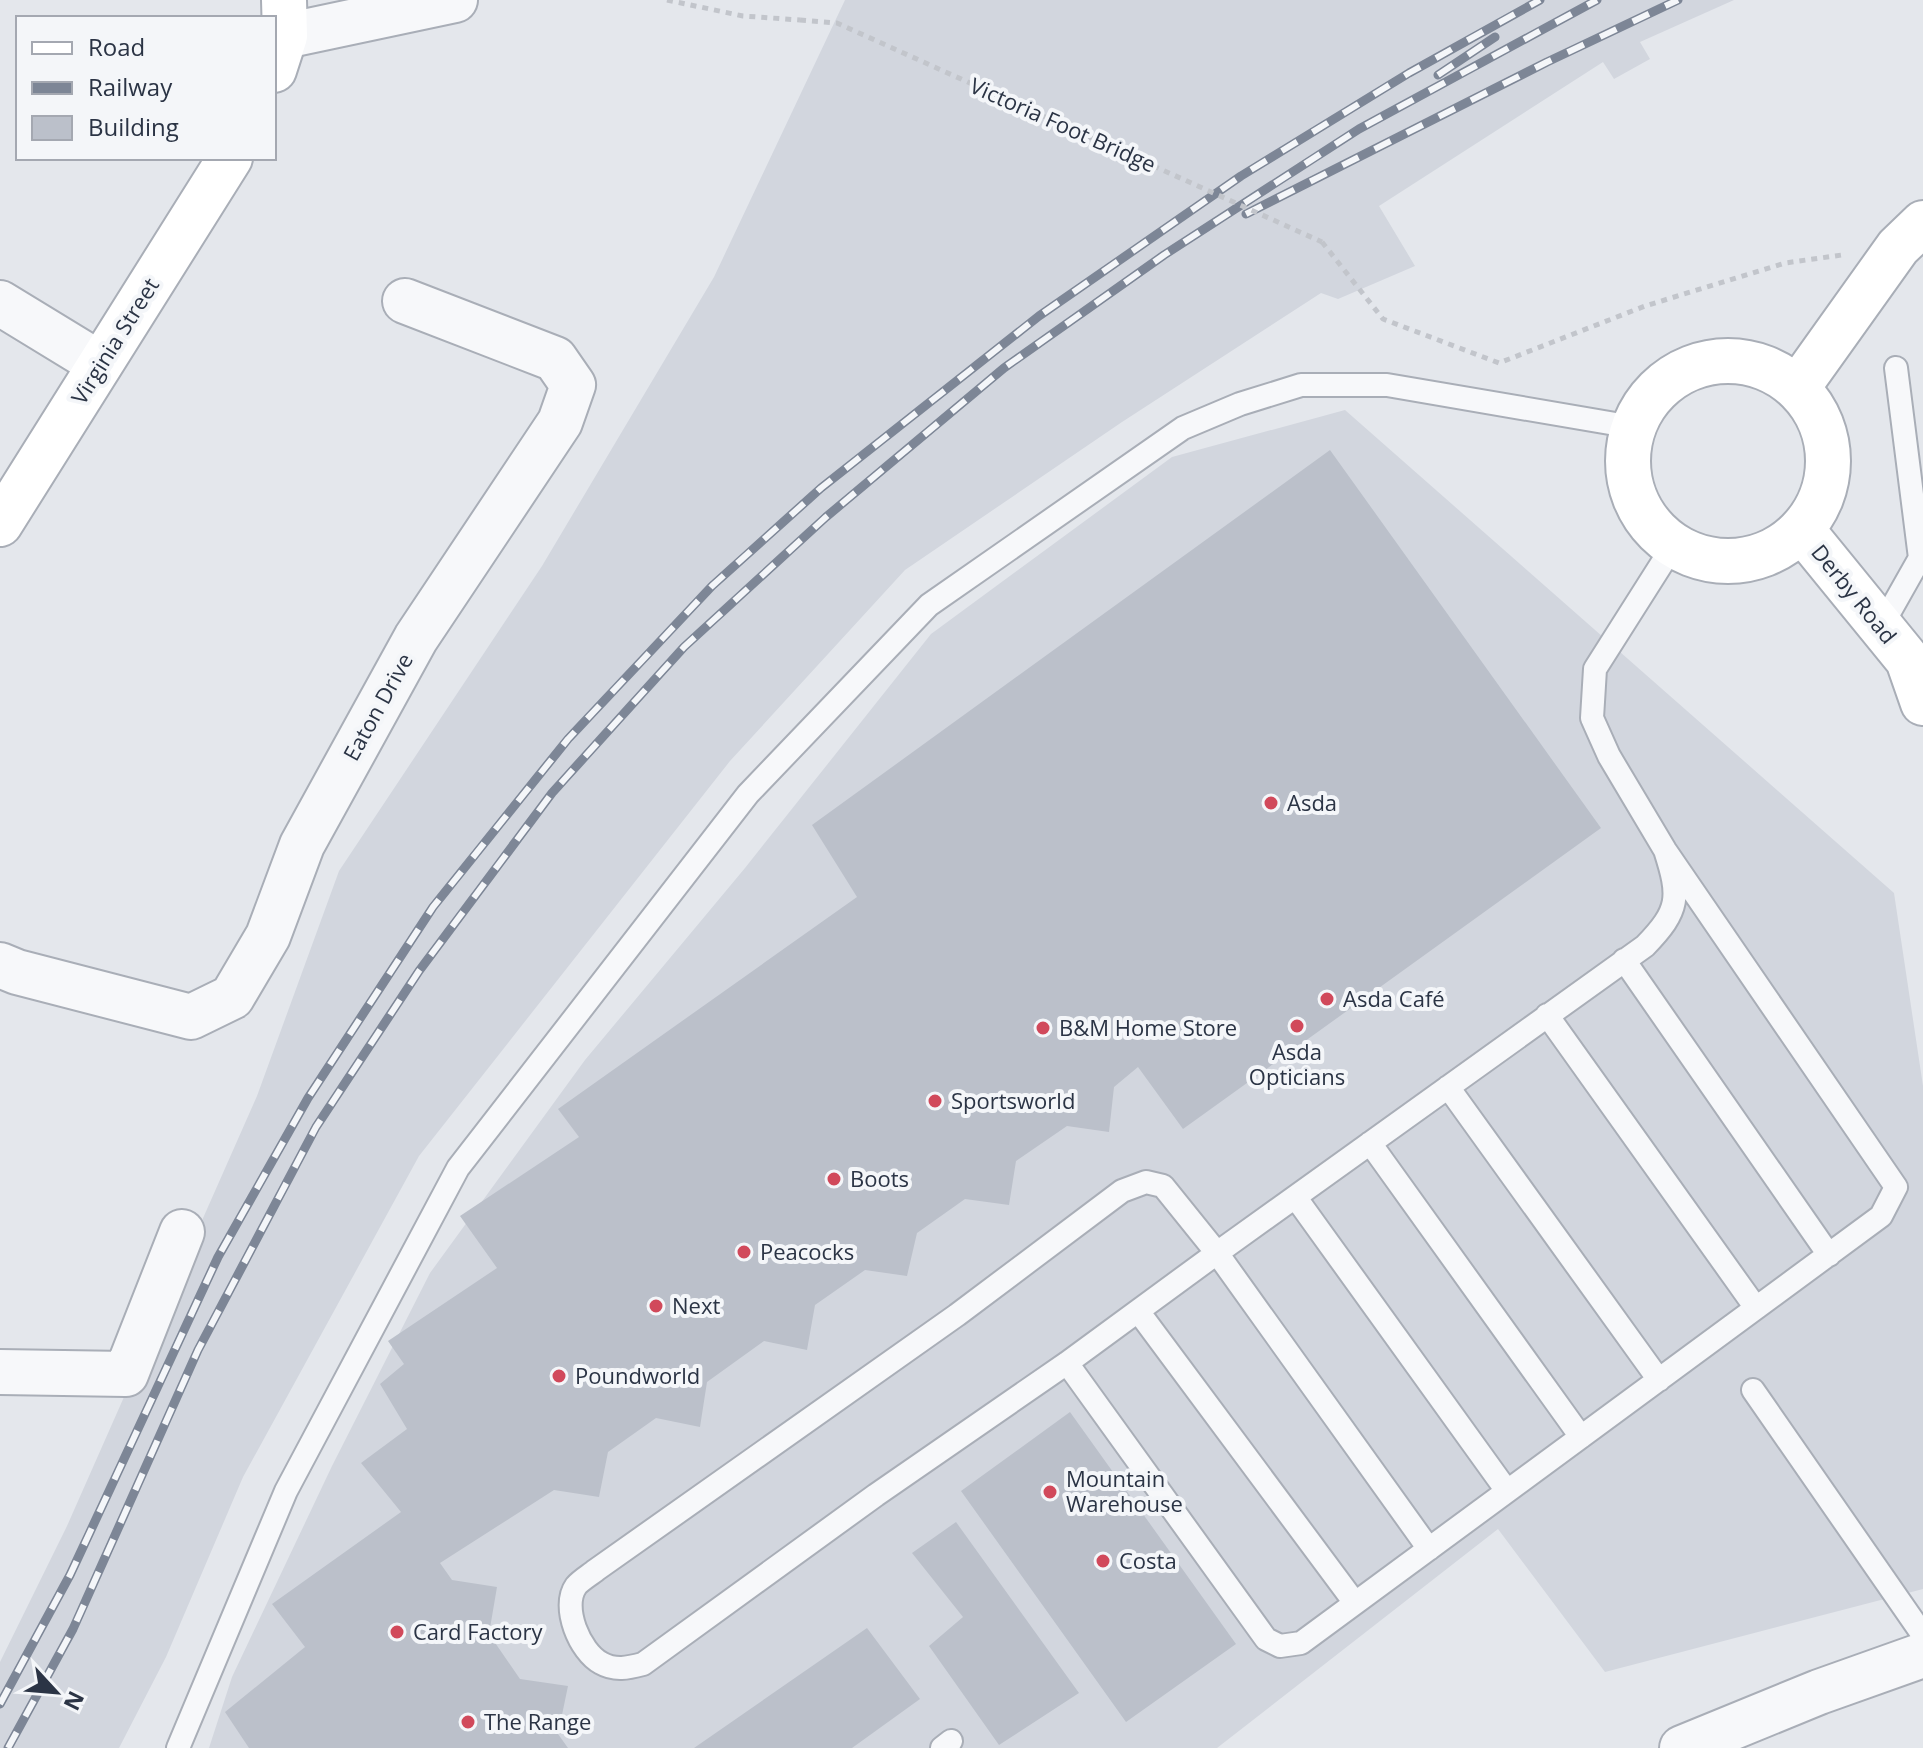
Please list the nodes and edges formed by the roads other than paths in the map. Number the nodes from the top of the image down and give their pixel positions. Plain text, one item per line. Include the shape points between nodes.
1 (455, 0) edge
2 (281, 35) edge
3 (229, 160) edge
4 (1910, 235) edge
5 (405, 301) dead end
6 (0, 303) edge
7 (100, 364) junction
8 (1896, 368) dead end
9 (1798, 387) junction
10 (1633, 427) junction
11 (0, 524) edge
12 (1802, 530) junction
13 (1673, 546) junction
14 (1881, 627) junction
15 (1923, 703) edge
16 (1665, 850) junction
17 (1624, 960) junction
18 (0, 965) edge
19 (1547, 1015) junction
20 (1448, 1087) junction
21 (1370, 1143) junction
22 (1296, 1198) junction
23 (182, 1232) dead end
24 (1217, 1253) junction
25 (1829, 1255) junction
26 (1756, 1308) junction
27 (1138, 1311) junction
28 (1067, 1363) junction
29 (0, 1372) edge
30 (1659, 1380) junction
31 (1753, 1390) dead end
32 (1581, 1437) junction
33 (1507, 1491) junction
34 (1429, 1549) junction
35 (1355, 1603) junction
36 (1923, 1635) edge
37 (1923, 1655) edge
38 (178, 1748) edge
39 (1682, 1748) edge

1 - 2 street
3 - 7 street, Virginia Street
4 - 9 street
5 - 18 street, Eaton Drive via 555,359 573,385 560,422 416,638 302,845 268,936 232,997 191,1017
6 - 7 street
7 - 11 street, Virginia Street
8 - 14 lane via 1920,558
9 - 10 street via 1771,369 1738,360 1705,362 1674,375 1649,398
9 - 12 street via 1817,412 1828,442 1828,473 1820,503
10 - 13 street via 1627,453 1637,506
10 - 38 lane via 1387,385 1301,385 1183,428 929,605 748,794 458,1168 286,1491
12 - 13 street via 1774,551 1740,561 1706,559
12 - 14 street, Derby Road
13 - 16 lane via 1595,669 1592,718
14 - 15 street, Derby Road via 1908,660
16 - 17 lane via 1675,901 1666,924
16 - 25 lane via 1896,1187 1881,1216
17 - 19 lane
17 - 25 lane
19 - 20 lane
19 - 26 lane
20 - 21 lane
20 - 30 lane
21 - 22 lane
21 - 32 lane
22 - 24 lane
22 - 33 lane
23 - 29 street via 126,1374
24 - 27 lane
24 - 28 lane via 1163,1186 1146,1182 1122,1191 575,1587 570,1615 576,1634 599,1662 622,1669 643,1664
24 - 34 lane
25 - 26 lane
26 - 30 lane
27 - 28 lane
27 - 35 lane
28 - 35 lane via 1266,1639 1280,1646 1301,1643
30 - 32 lane
31 - 36 lane
32 - 33 lane
33 - 34 lane
34 - 35 lane
37 - 39 street

